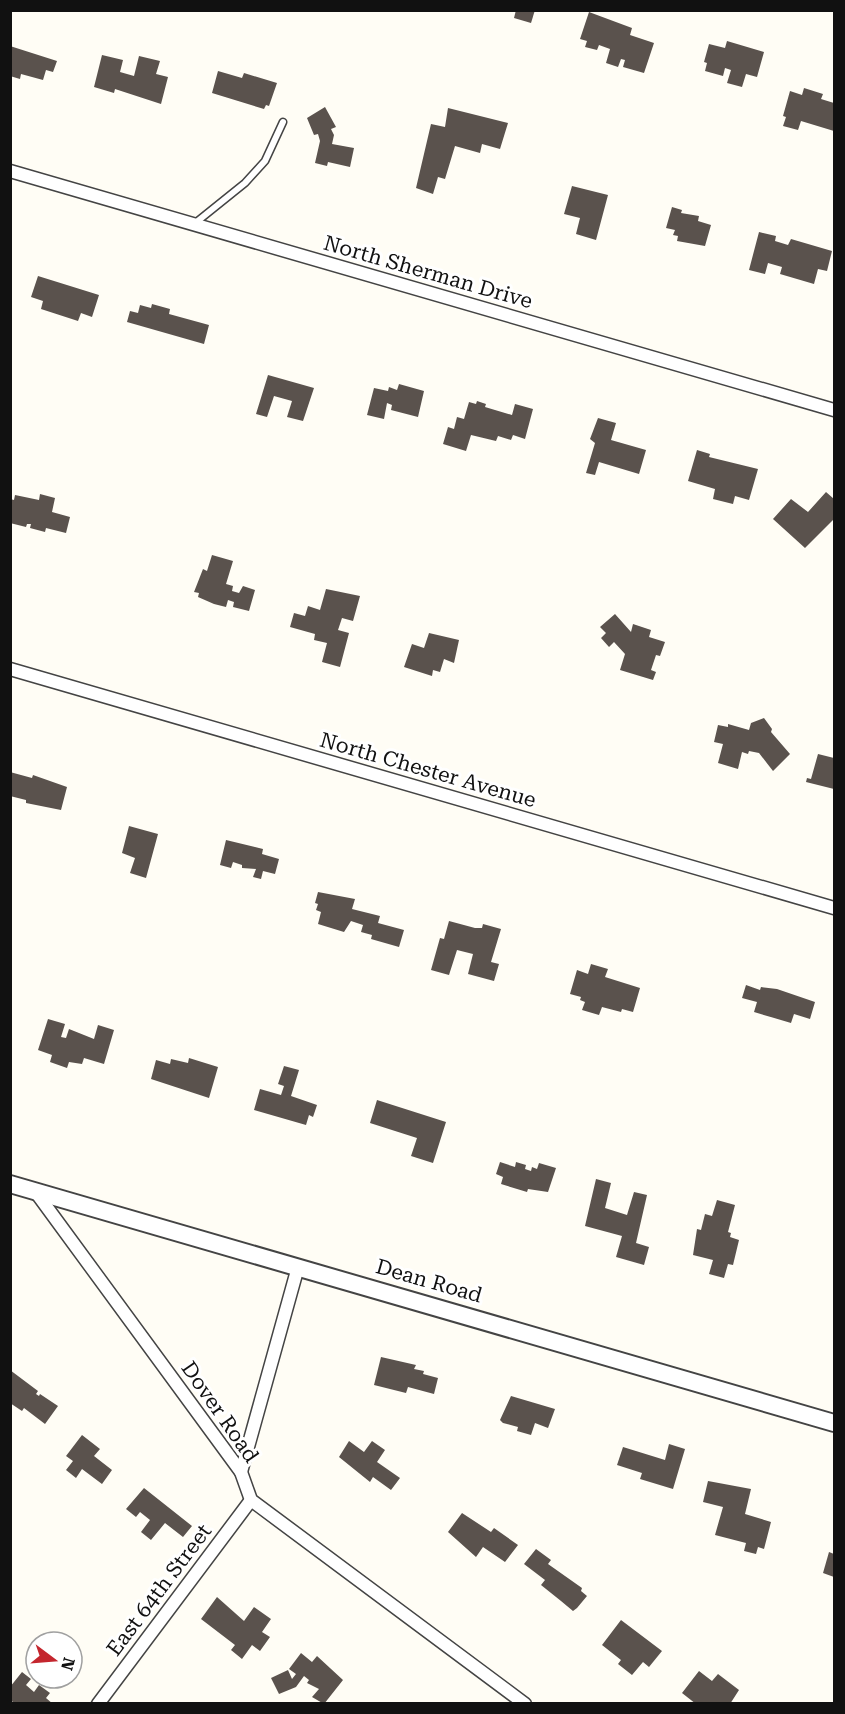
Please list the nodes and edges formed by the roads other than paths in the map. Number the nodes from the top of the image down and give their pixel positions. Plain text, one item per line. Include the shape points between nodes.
1 (283, 122) dead end
2 (10, 171) edge
3 (194, 224) junction
4 (834, 410) edge
5 (10, 669) edge
6 (834, 908) edge
7 (10, 1184) edge
8 (35, 1191) junction
9 (298, 1267) junction
10 (834, 1423) edge
11 (241, 1472) junction
12 (251, 1500) junction
13 (98, 1704) edge
14 (525, 1704) edge

1 - 3 lane via 265,161 245,183
2 - 3 street, North Sherman Drive
3 - 4 street, North Sherman Drive
5 - 6 street, North Chester Avenue
7 - 8 street, Dean Road
8 - 9 street, Dean Road
8 - 11 street, Dover Road
9 - 10 street, Dean Road
9 - 11 street
11 - 12 street, Dover Road
12 - 13 street, East 64th Street
12 - 14 street

